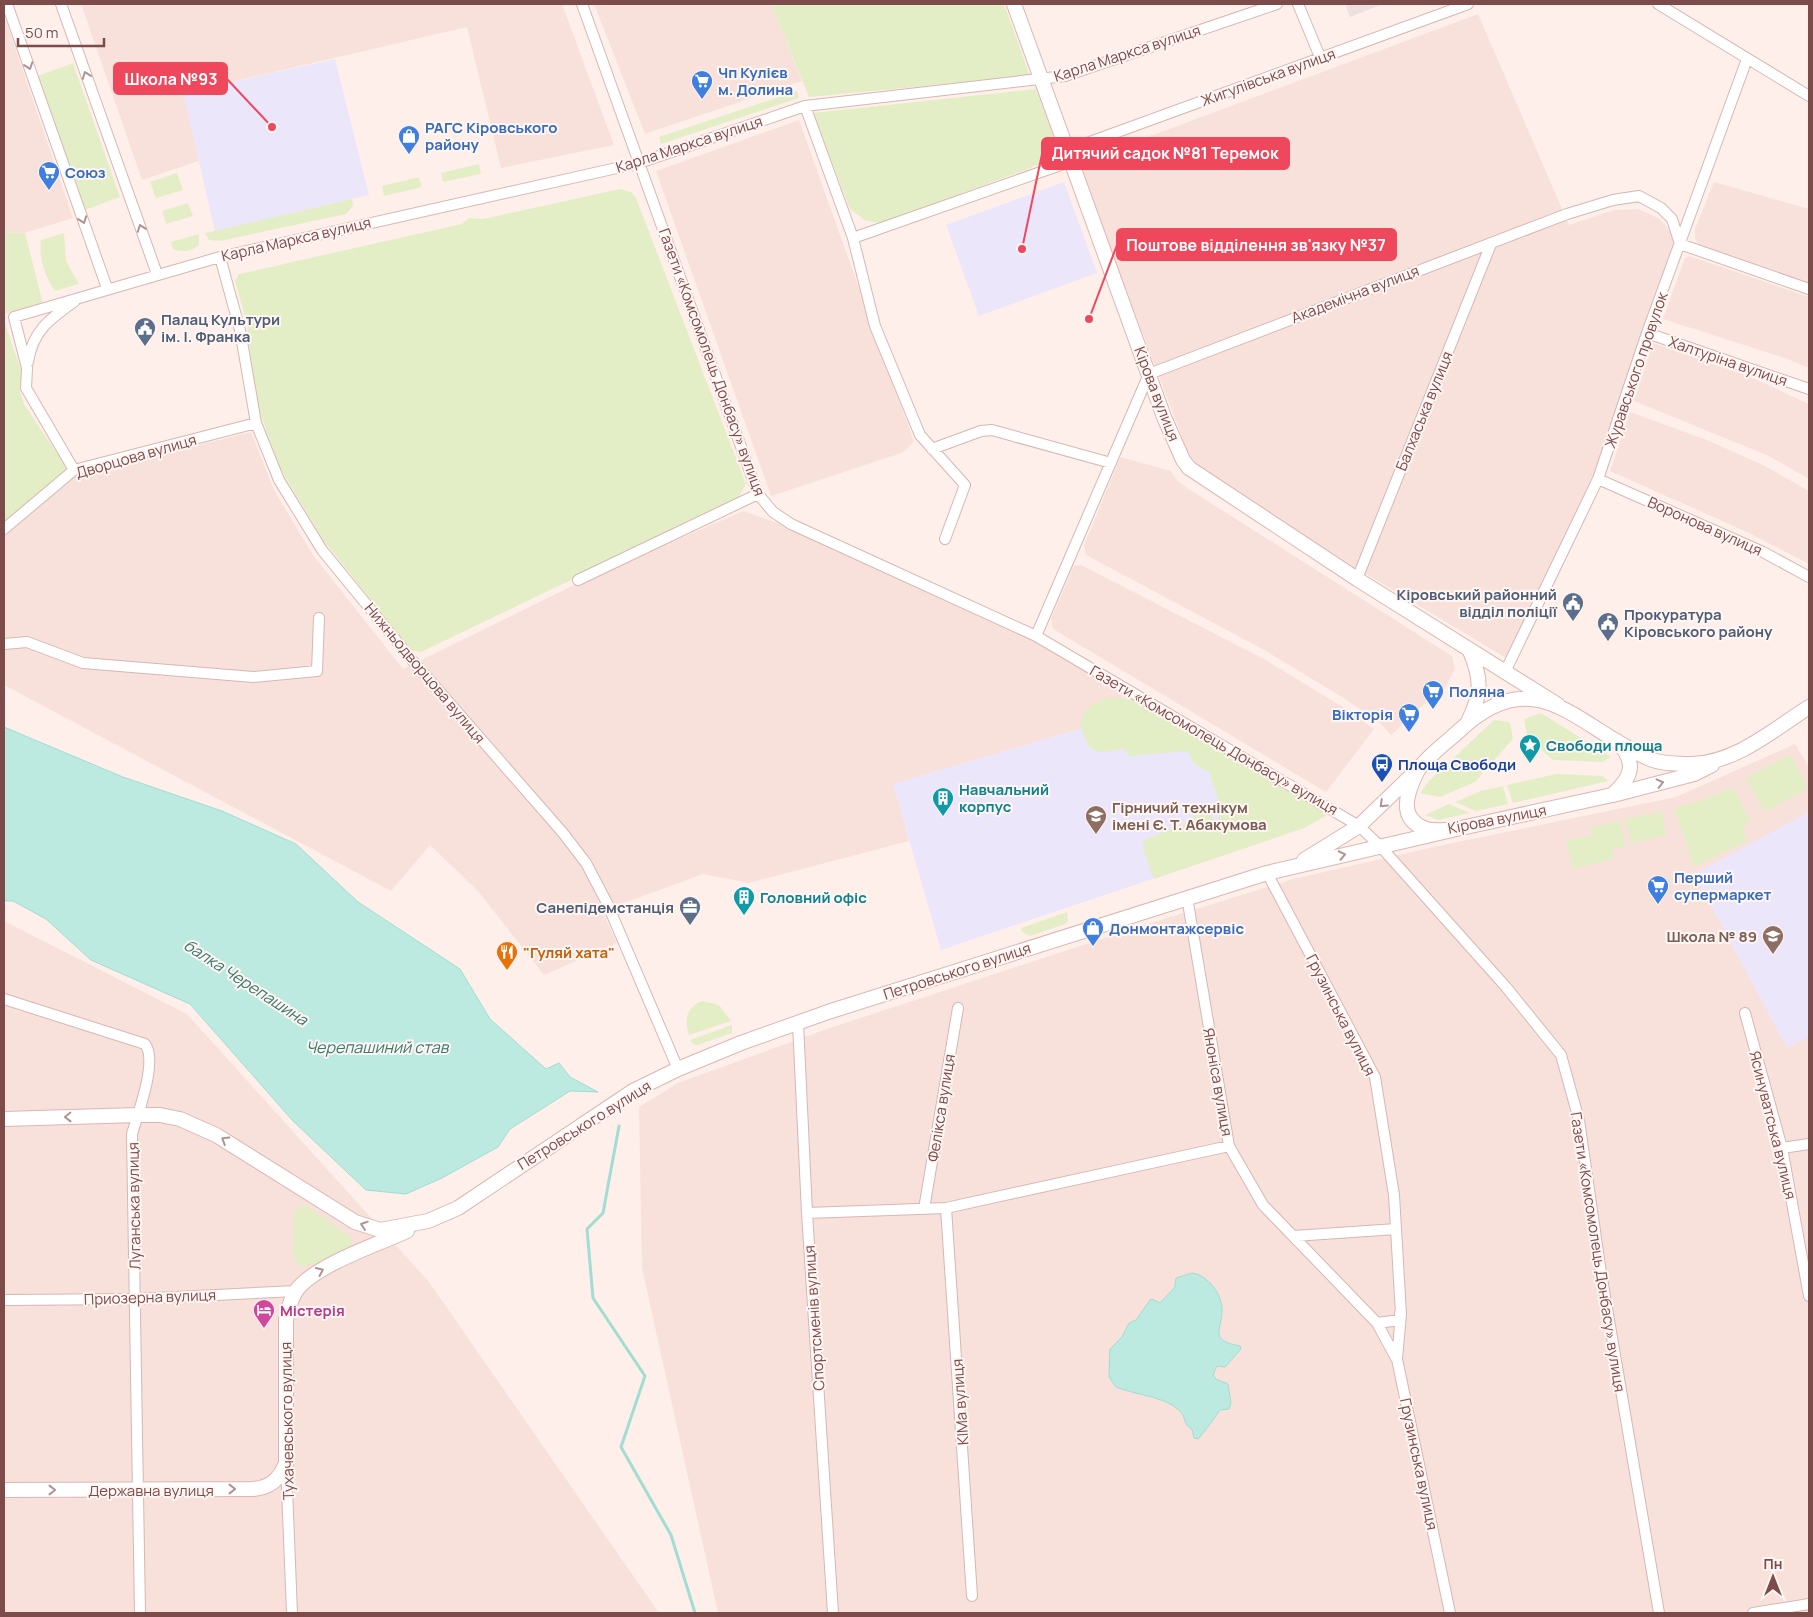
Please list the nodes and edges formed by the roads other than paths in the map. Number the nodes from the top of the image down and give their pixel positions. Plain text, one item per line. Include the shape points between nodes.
1 (7, 4) edge
2 (61, 4) edge
3 (582, 4) edge
4 (1014, 4) edge
5 (1277, 4) edge
6 (1298, 4) edge
7 (1468, 4) edge
8 (1658, 4) edge
9 (1320, 57) junction
10 (1746, 59) junction
11 (1041, 80) junction
12 (1809, 96) edge
13 (805, 106) junction
14 (1070, 156) junction
15 (639, 163) junction
16 (853, 238) junction
17 (1491, 244) junction
18 (1680, 244) junction
19 (220, 257) junction
20 (157, 274) junction
21 (107, 288) junction
22 (1809, 289) edge
23 (82, 296) junction
24 (1647, 333) junction
25 (27, 368) junction
26 (1149, 374) junction
27 (1809, 389) edge
28 (256, 423) junction
29 (932, 449) junction
30 (1110, 463) junction
31 (74, 470) junction
32 (1598, 479) junction
33 (758, 494) junction
34 (4, 529) edge
35 (944, 539) dead end
36 (1809, 577) edge
37 (1358, 579) junction
38 (578, 580) dead end
39 (318, 618) dead end
40 (1036, 636) junction
41 (4, 644) edge
42 (1469, 649) junction
43 (1505, 672) junction
44 (1558, 705) junction
45 (1809, 707) edge
46 (1468, 723) junction
47 (1617, 741) junction
48 (1741, 750) junction
49 (1418, 770) junction
50 (1612, 795) junction
51 (1359, 826) junction
52 (1452, 830) junction
53 (1381, 847) junction
54 (1295, 866) junction
55 (1267, 873) junction
56 (1187, 897) junction
57 (4, 999) edge
58 (958, 1008) dead end
59 (1745, 1013) dead end
60 (798, 1023) junction
61 (678, 1069) junction
62 (138, 1115) junction
63 (4, 1119) edge
64 (1809, 1144) edge
65 (1229, 1146) junction
66 (1782, 1148) junction
67 (1394, 1195) junction
68 (946, 1208) junction
69 (924, 1209) junction
70 (807, 1213) junction
71 (428, 1221) junction
72 (1396, 1229) junction
73 (1294, 1236) junction
74 (296, 1291) junction
75 (1809, 1296) edge
76 (136, 1299) junction
77 (4, 1300) edge
78 (1400, 1317) junction
79 (1377, 1323) junction
80 (1397, 1359) junction
81 (286, 1463) junction
82 (4, 1490) edge
83 (140, 1490) junction
84 (972, 1596) dead end
85 (1809, 1604) edge
86 (140, 1613) edge
87 (292, 1613) edge
88 (833, 1613) edge
89 (1450, 1613) edge
90 (1659, 1613) edge
91 (1753, 1613) edge

1 -> 21 street
20 -> 2 street
3 - 15 street, Газети «Комсомолець Донбасу» вулиця
4 - 11 main road, Кірова вулиця
5 - 11 street, Карла Маркса вулиця via 1065,76
6 - 9 street
7 - 9 street, Жигулівська вулиця
8 - 10 street
9 - 14 street, Жигулівська вулиця
10 - 12 street
10 - 18 street, Журавського провулок
11 - 13 street, Карла Маркса вулиця
11 - 14 main road, Кірова вулиця
13 - 15 street, Карла Маркса вулиця
13 - 16 street
14 - 16 street, Жигулівська вулиця
14 - 26 main road, Кірова вулиця
15 - 19 street, Карла Маркса вулиця
15 - 33 street, Газети «Комсомолець Донбасу» вулиця
16 - 29 street via 875,326 920,436
17 - 18 street, Академічна вулиця via 1567,214 1639,196 1661,208 1672,220
17 - 26 street, Академічна вулиця
17 - 37 street, Балхаська вулиця
18 - 22 street
18 - 24 street, Журавського провулок
19 - 20 street, Карла Маркса вулиця
19 - 28 street, Нижньодворцова вулиця via 240,330
20 - 21 street, Карла Маркса вулиця
21 - 23 street, Карла Маркса вулиця
23 - 25 street via 45,323 30,347
23 - 25 street, Карла Маркса вулиця via 14,317
24 - 27 street, Халтуріна вулиця
24 - 32 street, Журавського провулок
25 - 31 street via 26,388
26 - 30 street
26 - 37 main road, Кірова вулиця via 1164,417 1189,468
28 - 31 street, Дворцова вулиця
28 - 61 street, Нижньодворцова вулиця via 279,480 322,550 586,862 607,903
29 - 30 street via 992,430
29 - 35 street via 965,485
30 - 40 street
31 - 34 street, Дворцова вулиця
32 - 36 street, Воронова вулиця via 1763,552
32 - 43 street, Журавського провулок
33 - 38 street
33 - 40 street, Газети «Комсомолець Донбасу» вулиця via 773,512 791,524
37 - 42 main road, Кірова вулиця
39 - 41 street via 317,671 253,677 83,663 27,642
40 - 51 street, Газети «Комсомолець Донбасу» вулиця
42 - 43 main road, Кірова вулиця
42 - 46 main road, Кірова вулиця via 1478,669 1479,688 1477,704
43 - 44 main road, Кірова вулиця
44 - 46 main road, Кірова вулиця via 1528,698 1510,699
44 - 47 main road, Кірова вулиця
45 - 48 main road, Кірова вулиця
46 - 49 main road, Кірова вулиця
47 - 48 main road, Кірова вулиця via 1652,760 1670,763 1694,764
47 - 50 main road, Кірова вулиця via 1628,754 1630,768 1621,788
50 -> 48 main road via 1694,774
49 -> 51 main road
49 - 52 main road, Кірова вулиця via 1406,797 1409,816 1426,829
50 - 52 main road, Кірова вулиця
51 - 53 street, Газети «Комсомолець Донбасу» вулиця
51 - 54 main road
52 - 53 main road, Петровського вулиця
54 -> 53 main road, Петровського вулиця
53 - 90 street, Газети «Комсомолець Донбасу» вулиця via 1506,987 1560,1055 1579,1120 1601,1273
54 - 55 main road, Петровського вулиця
55 - 56 main road, Петровського вулиця
55 - 67 street, Грузинська вулиця via 1375,1077
56 - 60 main road, Петровського вулиця
56 - 65 street, Яноніса вулиця
57 - 62 street, Луганська вулиця via 145,1044 150,1054
58 - 69 street, Фелікса вулиця
59 - 66 street, Ясинуватська вулиця
60 - 61 main road, Петровського вулиця
60 - 70 street, Спортсменів вулиця
61 - 71 main road, Петровського вулиця via 632,1092 458,1208
62 -> 63 main road, Петровського вулиця
71 -> 62 main road, Петровського вулиця via 380,1230 355,1222 216,1135 180,1119
62 - 76 street, Луганська вулиця via 132,1134
64 - 66 street
65 - 68 street
65 - 73 street, Яноніса вулиця via 1263,1205
66 - 75 street, Ясинуватська вулиця
67 - 72 street, Грузинська вулиця
67 - 78 street, Грузинська вулиця
68 - 69 street
68 - 84 street, КІМа вулиця
69 - 70 street
70 - 88 street, Спортсменів вулиця
74 -> 71 main road, Тухачевського вулиця via 311,1274
72 - 73 street
72 - 78 street, Грузинська вулиця
73 - 79 street, Яноніса вулиця
74 - 76 street, Приозерна вулиця
74 - 81 main road, Тухачевського вулиця via 286,1320
76 - 77 street, Приозерна вулиця
76 - 83 street, Луганська вулиця
78 - 79 street
78 - 80 street, Грузинська вулиця
79 - 80 street, Яноніса вулиця
80 - 89 street, Грузинська вулиця
83 -> 81 main road, Державна вулиця via 264,1488 276,1480
81 - 87 street, Тухачевського вулиця
82 -> 83 main road, Державна вулиця
83 - 86 street, Луганська вулиця
85 - 91 street

